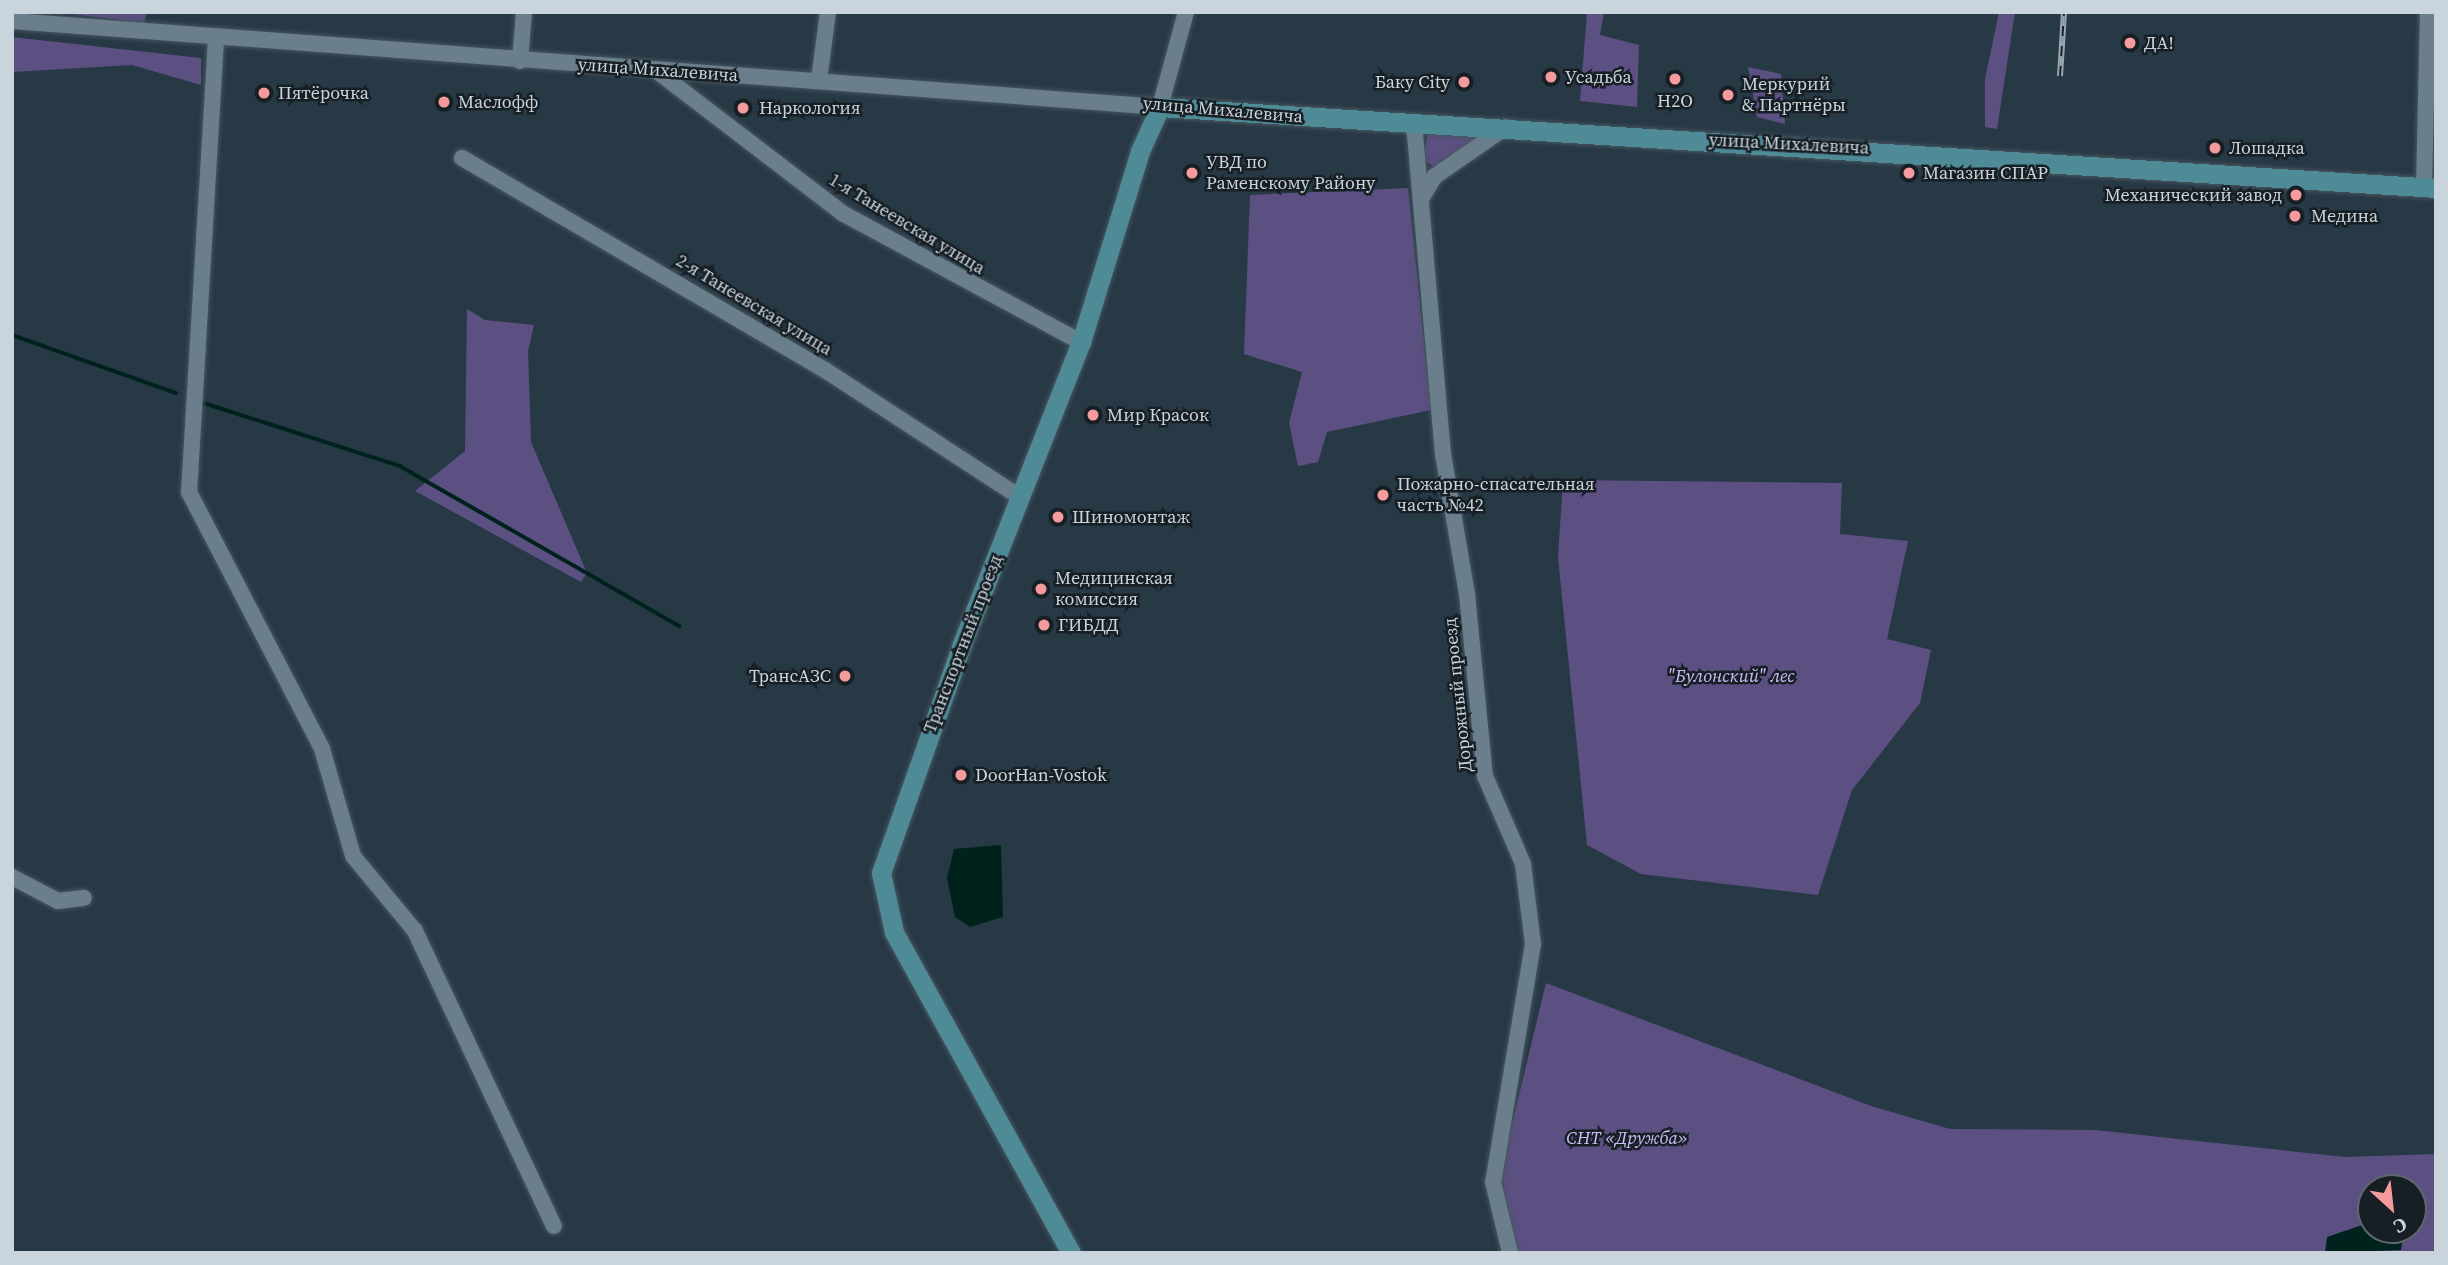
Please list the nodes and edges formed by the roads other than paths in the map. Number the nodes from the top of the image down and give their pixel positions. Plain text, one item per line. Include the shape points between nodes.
1 (524, 12) edge
2 (828, 12) edge
3 (1186, 12) edge
4 (2428, 12) edge
5 (12, 21) edge
6 (216, 39) junction
7 (520, 61) junction
8 (658, 72) junction
9 (818, 80) junction
10 (1160, 107) junction
11 (1414, 123) junction
12 (1509, 125) junction
13 (461, 158) dead end
14 (2430, 188) edge
15 (1419, 212) junction
16 (1081, 342) junction
17 (1020, 497) junction
18 (12, 877) edge
19 (84, 898) dead end
20 (554, 1226) dead end
21 (1071, 1253) edge
22 (1510, 1253) edge

1 - 7 street
2 - 9 street
3 - 10 street, Транспортный проезд
4 - 14 street
5 - 6 street, улица Михалевича
6 - 7 street, улица Михалевича
6 - 20 street via 189,492 211,545 322,749 353,856 415,931
7 - 8 street, улица Михалевича
8 - 9 street, улица Михалевича
8 - 16 street, 1-я Танеевская улица via 844,214
9 - 10 street, улица Михалевича
10 - 11 main road, улица Михалевича
10 - 16 main road, Транспортный проезд via 1140,151
11 - 12 main road, улица Михалевича
11 - 15 street, Дорожный проезд
12 - 14 main road, улица Михалевича
12 - 15 street via 1427,183
13 - 17 street, 2-я Танеевская улица via 825,370
15 - 22 street, Дорожный проезд via 1485,776 1523,864 1533,944 1493,1182
16 - 17 main road, Транспортный проезд
17 - 21 main road, Транспортный проезд via 897,822 881,888 894,932
18 - 19 street via 58,901

